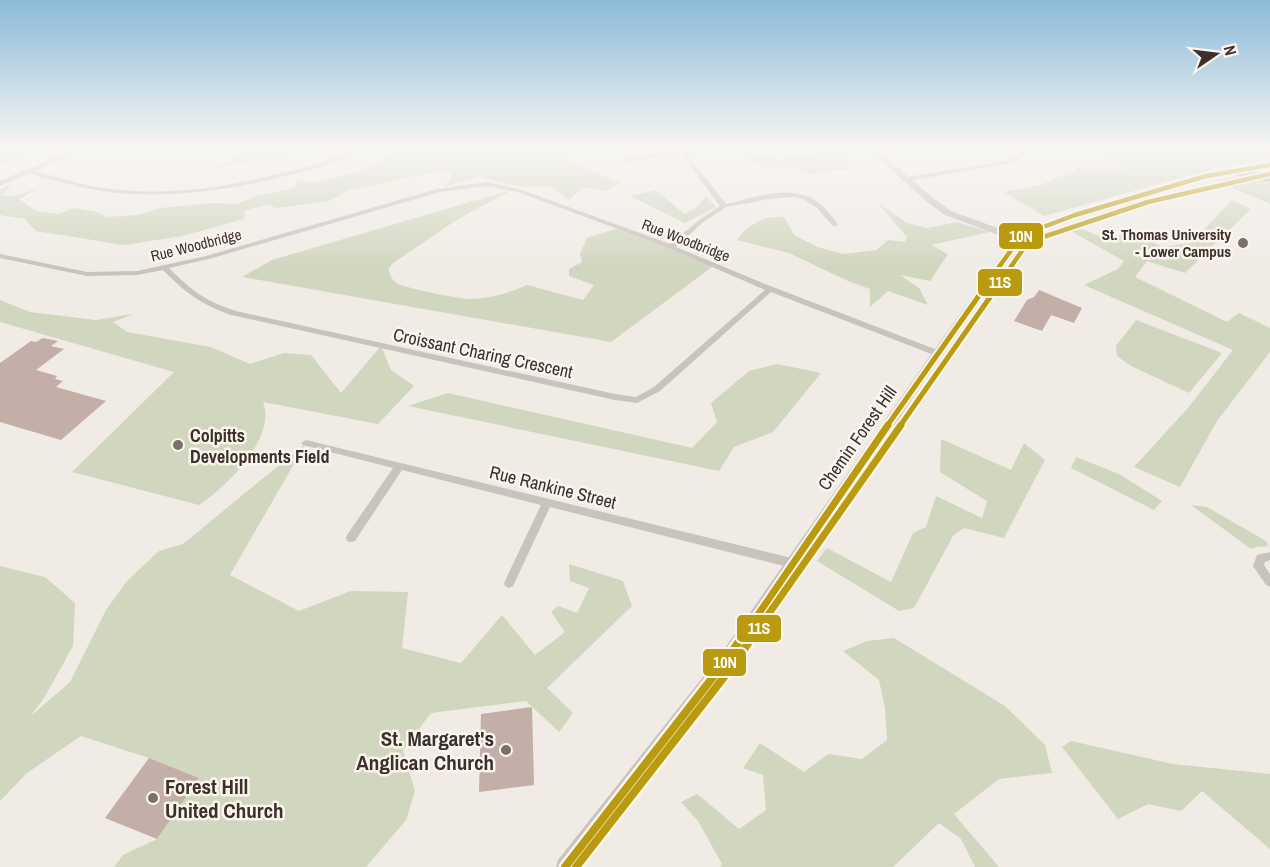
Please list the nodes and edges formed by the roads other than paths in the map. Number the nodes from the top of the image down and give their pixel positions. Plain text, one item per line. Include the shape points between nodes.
1 (87, 187) edge
2 (212, 187) edge
3 (455, 187) edge
4 (509, 187) edge
5 (710, 187) edge
6 (916, 187) edge
7 (1172, 187) edge
8 (724, 206) junction
9 (835, 225) dead end
10 (1022, 236) junction
11 (671, 247) junction
12 (0, 256) edge
13 (165, 268) junction
14 (770, 289) junction
15 (937, 353) junction
16 (306, 443) dead end
17 (399, 467) junction
18 (548, 502) junction
19 (351, 538) dead end
20 (1270, 556) edge
21 (792, 563) junction
22 (1270, 582) edge
23 (509, 584) dead end
24 (566, 867) edge

1 - 2 street via 135,192
3 - 13 street, Rue Woodbridge
4 - 11 street, Rue Woodbridge
5 - 8 street
6 - 10 street via 948,213 1010,236
7 - 10 street via 1076,215
8 - 9 street via 785,195 801,196 814,202
8 - 11 street
10 - 15 street, Chemin Forest Hill
11 - 14 street, Rue Woodbridge
12 - 13 street, Rue Woodbridge via 87,274
13 - 14 street, Croissant Charing Crescent via 205,304 234,313 637,400 657,389
14 - 15 street, Rue Woodbridge
15 - 21 street, Chemin Forest Hill
16 - 17 street, Rue Rankine Street
17 - 18 street, Rue Rankine Street
17 - 19 street
18 - 21 street, Rue Rankine Street
18 - 23 street
20 - 22 street via 1261,558 1258,566
21 - 24 street, Chemin Forest Hill via 724,663

